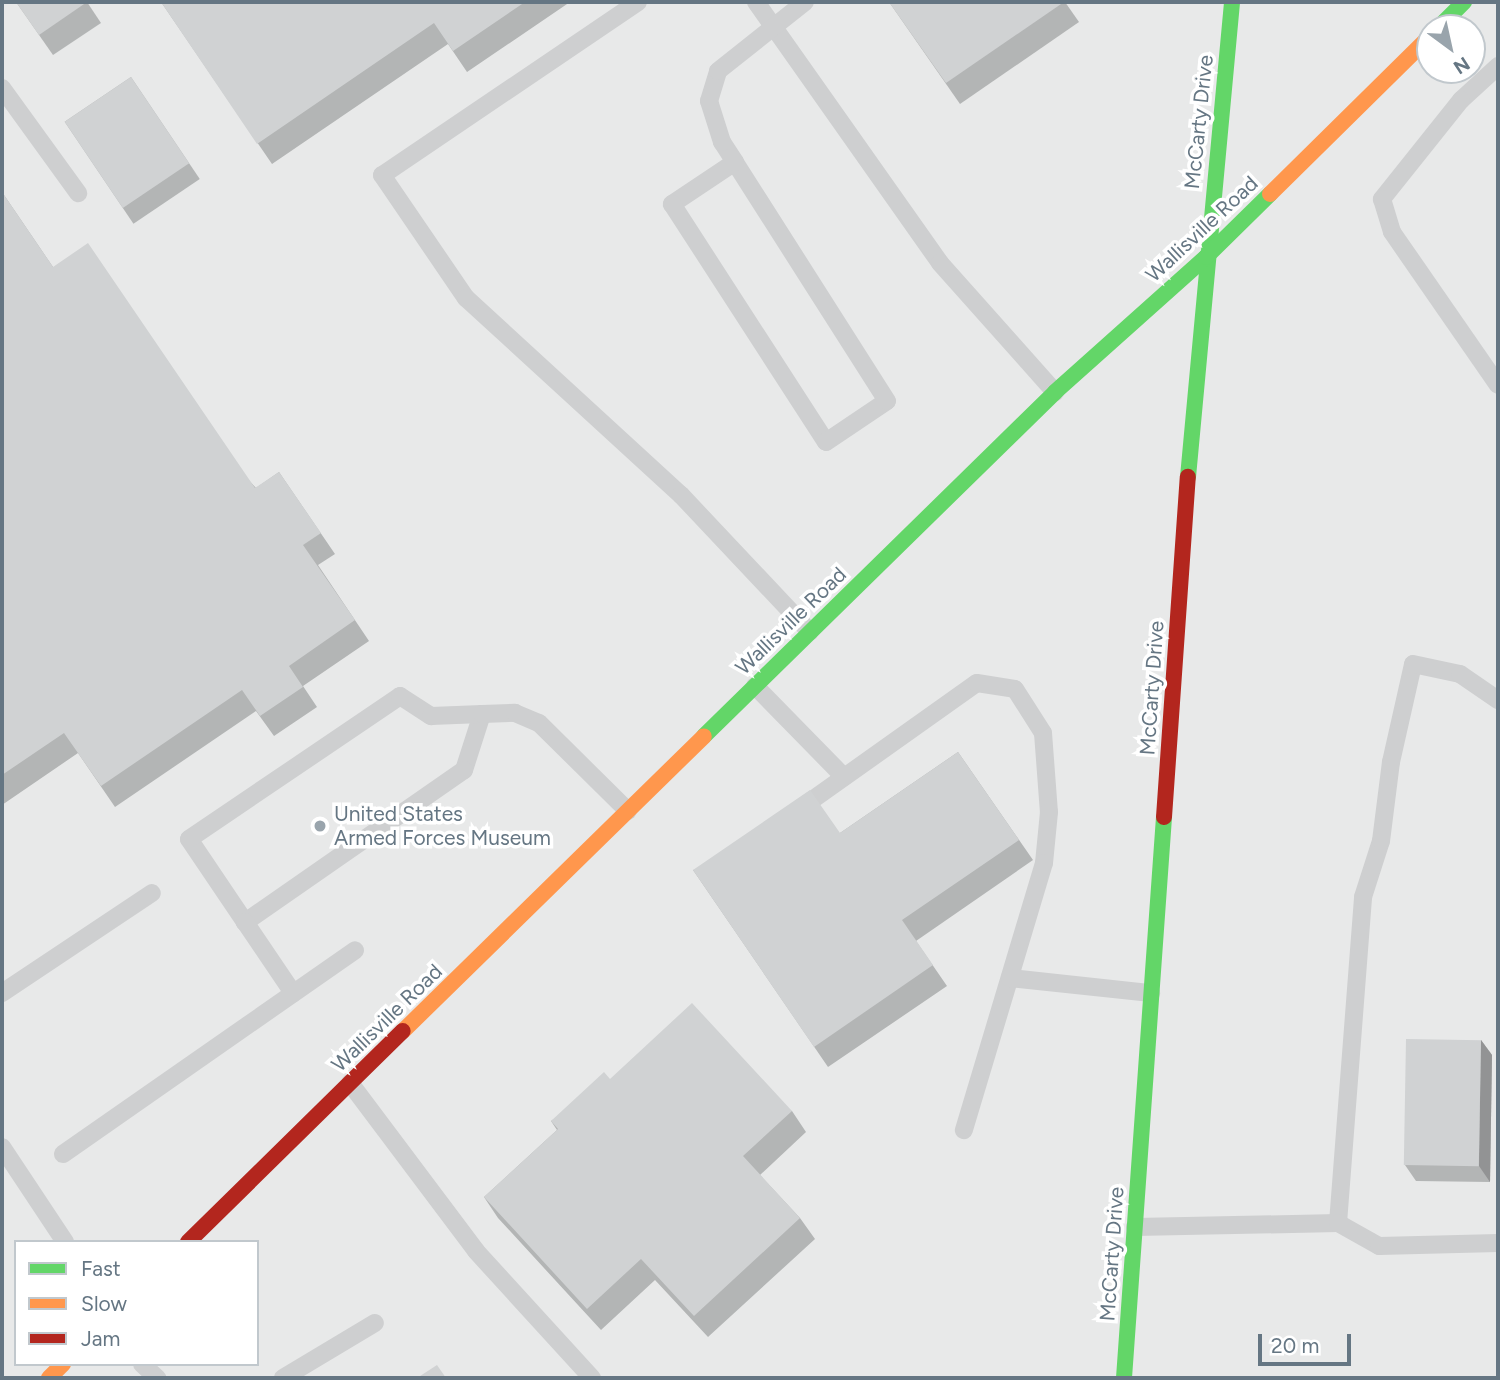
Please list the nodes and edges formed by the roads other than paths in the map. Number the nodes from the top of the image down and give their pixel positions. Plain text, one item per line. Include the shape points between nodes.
1 (638, 2) edge
2 (756, 2) edge
3 (805, 2) edge
4 (1232, 2) edge
5 (774, 29) junction
6 (1416, 50) edge
7 (1498, 66) edge
8 (2, 88) edge
9 (735, 162) junction
10 (78, 193) dead end
11 (1206, 257) junction
12 (1498, 385) edge
13 (1055, 392) junction
14 (810, 632) junction
15 (755, 686) junction
16 (1498, 700) edge
17 (482, 714) junction
18 (844, 777) junction
19 (628, 811) junction
20 (780, 822) edge
21 (152, 893) dead end
22 (245, 922) junction
23 (355, 950) dead end
24 (1010, 978) junction
25 (2, 993) edge
26 (293, 993) junction
27 (1151, 993) junction
28 (350, 1083) junction
29 (964, 1130) dead end
30 (2, 1147) edge
31 (63, 1154) dead end
32 (1338, 1223) junction
33 (1135, 1227) junction
34 (64, 1240) edge
35 (190, 1240) edge
36 (1498, 1243) edge
37 (375, 1324) dead end
38 (144, 1366) edge
39 (157, 1378) edge
40 (283, 1378) edge
41 (592, 1378) edge
42 (1124, 1378) edge

1 - 14 lane via 382,175 466,298 681,495
2 - 5 lane
3 - 5 lane
4 - 11 main road, McCarty Drive
5 - 9 lane via 718,71 709,101 722,142
5 - 13 lane via 940,263
6 - 11 main road, Wallisville Road
7 - 12 lane via 1461,100 1382,199 1392,232
8 - 10 lane
9 - 9 lane via 887,401 826,442 671,204
11 - 13 main road, Wallisville Road
11 - 27 main road, McCarty Drive
13 - 14 main road, Wallisville Road
14 - 15 main road, Wallisville Road
15 - 18 lane
15 - 19 main road, Wallisville Road
16 - 32 lane via 1460,674 1413,664 1391,762 1381,841 1363,897
17 - 19 lane via 515,713 539,723
17 - 22 lane via 464,770
17 - 22 lane via 430,716 400,696 189,839
18 - 20 lane
18 - 24 lane via 977,683 1015,689 1043,733 1049,812 1044,863
19 - 28 main road, Wallisville Road
21 - 25 lane
22 - 26 lane
23 - 26 lane
24 - 27 lane
24 - 29 lane
26 - 31 lane
27 - 33 main road, McCarty Drive
28 - 35 main road, Wallisville Road
28 - 41 lane via 476,1251
30 - 34 lane
32 - 33 lane
32 - 36 lane via 1379,1246
33 - 42 main road, McCarty Drive
37 - 40 lane
38 - 39 lane

